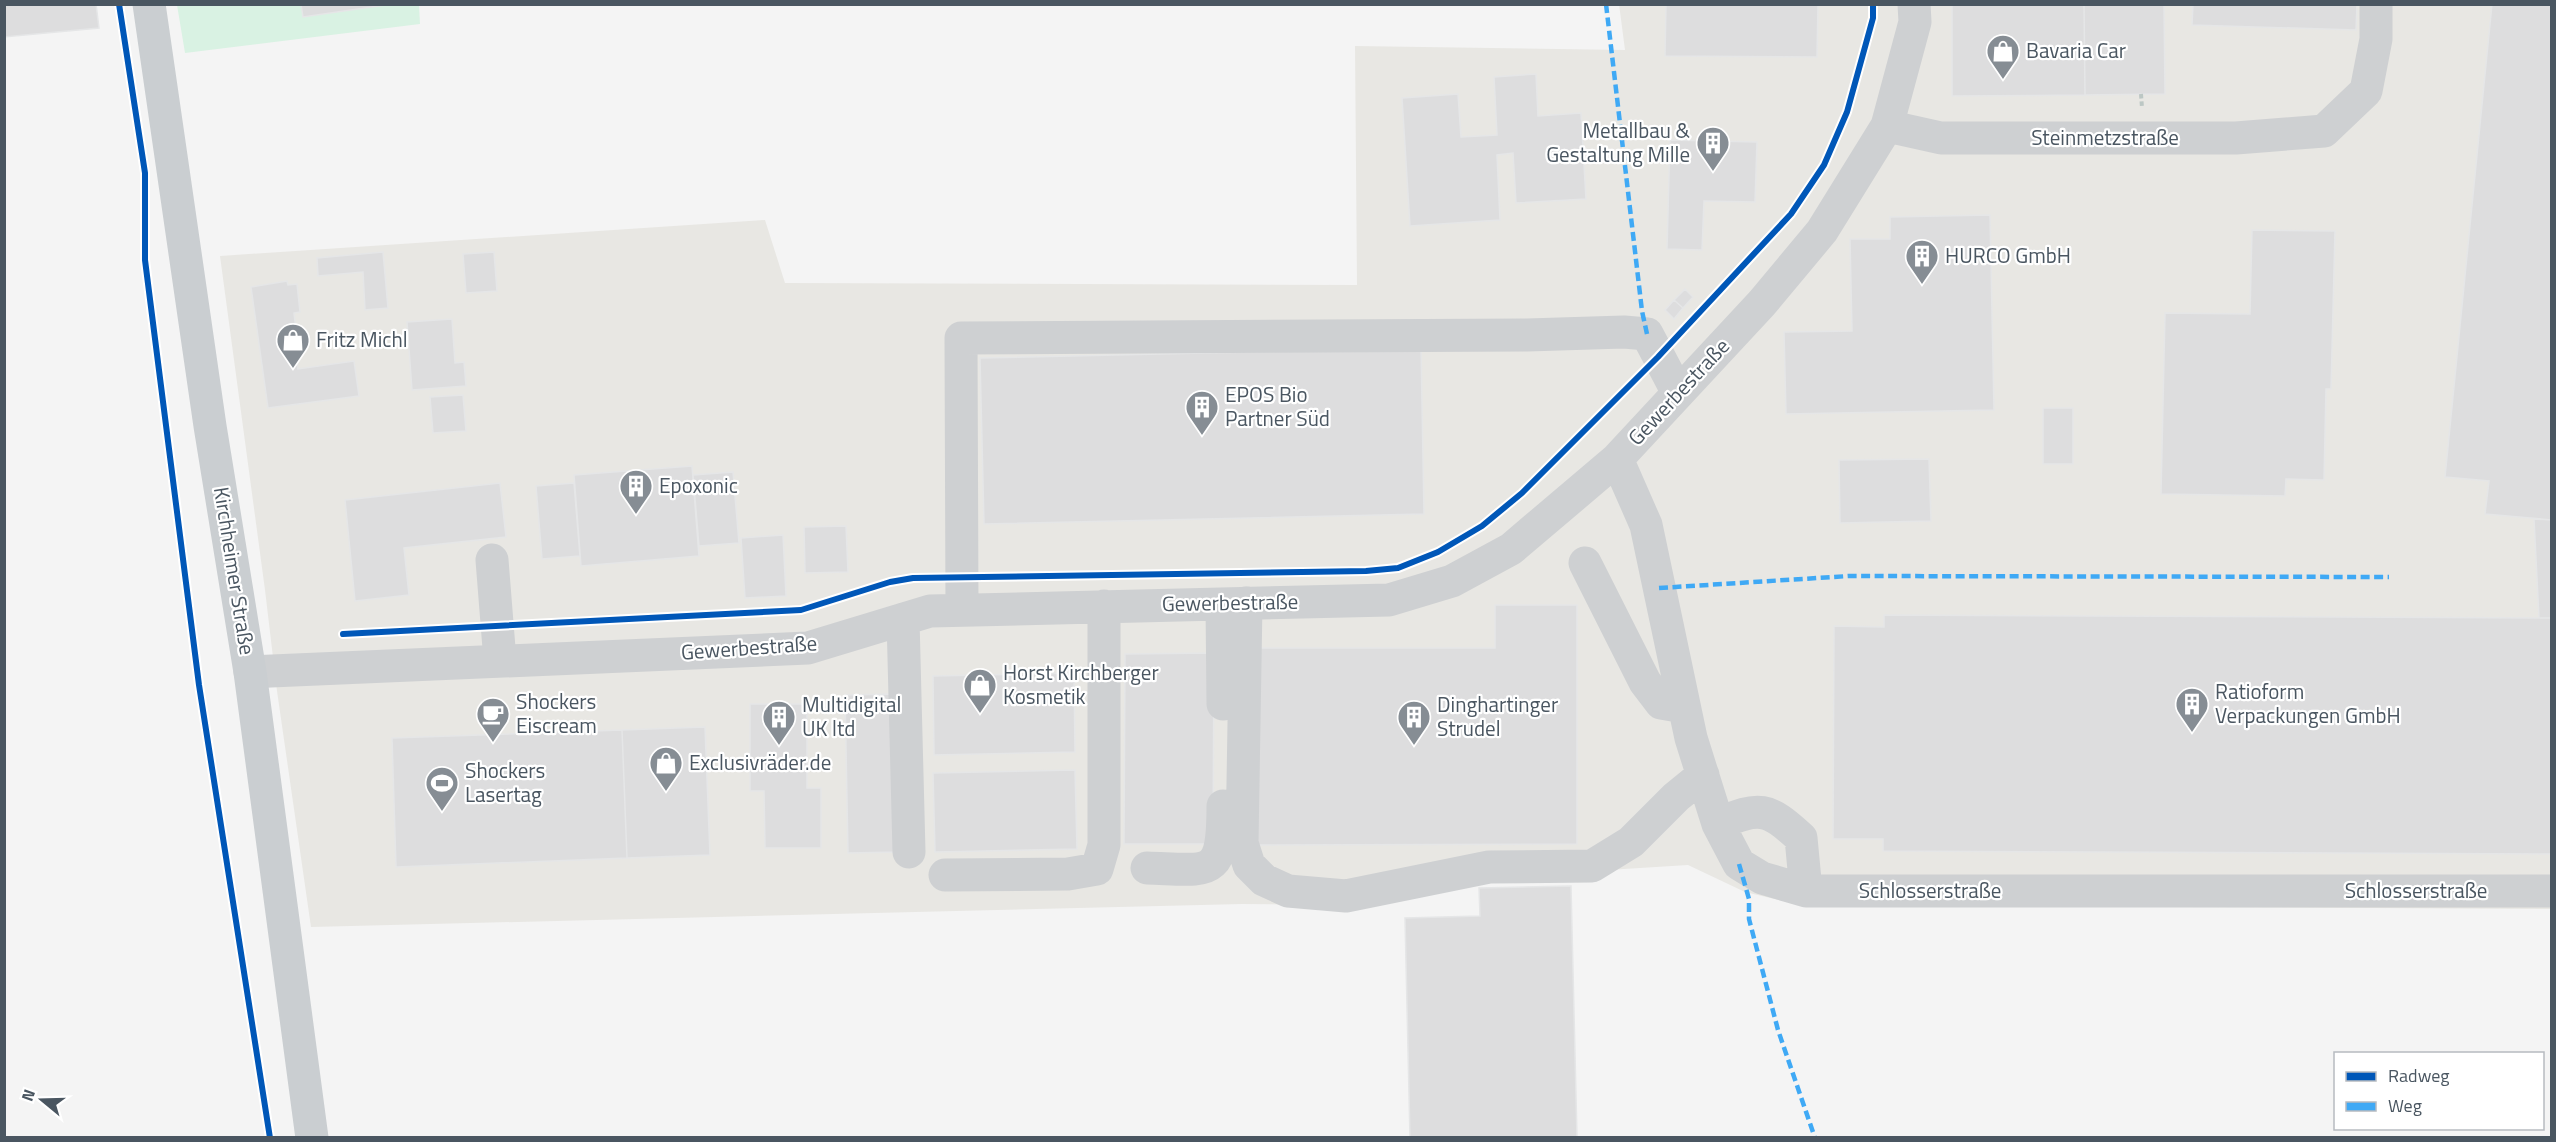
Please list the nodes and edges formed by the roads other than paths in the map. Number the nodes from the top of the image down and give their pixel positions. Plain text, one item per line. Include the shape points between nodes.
1 (149, 4) edge
2 (1914, 4) edge
3 (2376, 4) edge
4 (1887, 126) junction
5 (1678, 393) junction
6 (1617, 459) junction
7 (492, 560) dead end
8 (1585, 563) dead end
9 (1234, 603) junction
10 (1104, 606) junction
11 (962, 610) junction
12 (903, 619) junction
13 (500, 661) junction
14 (250, 672) junction
15 (1684, 707) junction
16 (1703, 775) junction
17 (1718, 824) junction
18 (909, 852) dead end
19 (1147, 868) dead end
20 (945, 875) dead end
21 (1806, 891) junction
22 (2552, 891) edge
23 (312, 1137) edge

1 - 14 main road, Kirchheimer Straße
2 - 4 street, Gewerbestraße via 1914,22
3 - 4 street, Steinmetzstraße via 2376,39 2366,91 2325,131 2236,138 1941,138
4 - 5 street, Gewerbestraße via 1822,231
5 - 6 street, Gewerbestraße
5 - 11 street via 1647,334 1624,332 1515,336 961,338
6 - 9 street, Gewerbestraße via 1511,549 1452,580 1389,600
6 - 15 street, Schlosserstraße via 1646,525
7 - 13 street
8 - 15 street via 1645,682 1661,703
9 - 10 street, Gewerbestraße
9 - 16 street via 1242,843 1249,865 1264,880 1288,891 1346,896 1489,867 1592,866 1631,842
9 - 19 street via 1223,837 1218,859 1203,870
10 - 11 street, Gewerbestraße
10 - 20 street via 1104,845 1096,869 1068,874
11 - 12 street, Gewerbestraße via 930,611
12 - 13 street, Gewerbestraße via 808,648
12 - 18 street
13 - 14 street, Gewerbestraße
14 - 23 main road, Kirchheimer Straße
15 - 16 street, Schlosserstraße
16 - 17 street, Schlosserstraße
17 - 21 street, Schlosserstraße via 1739,864 1762,878
17 - 21 street via 1749,811 1778,816 1801,838
21 - 22 street, Schlosserstraße

